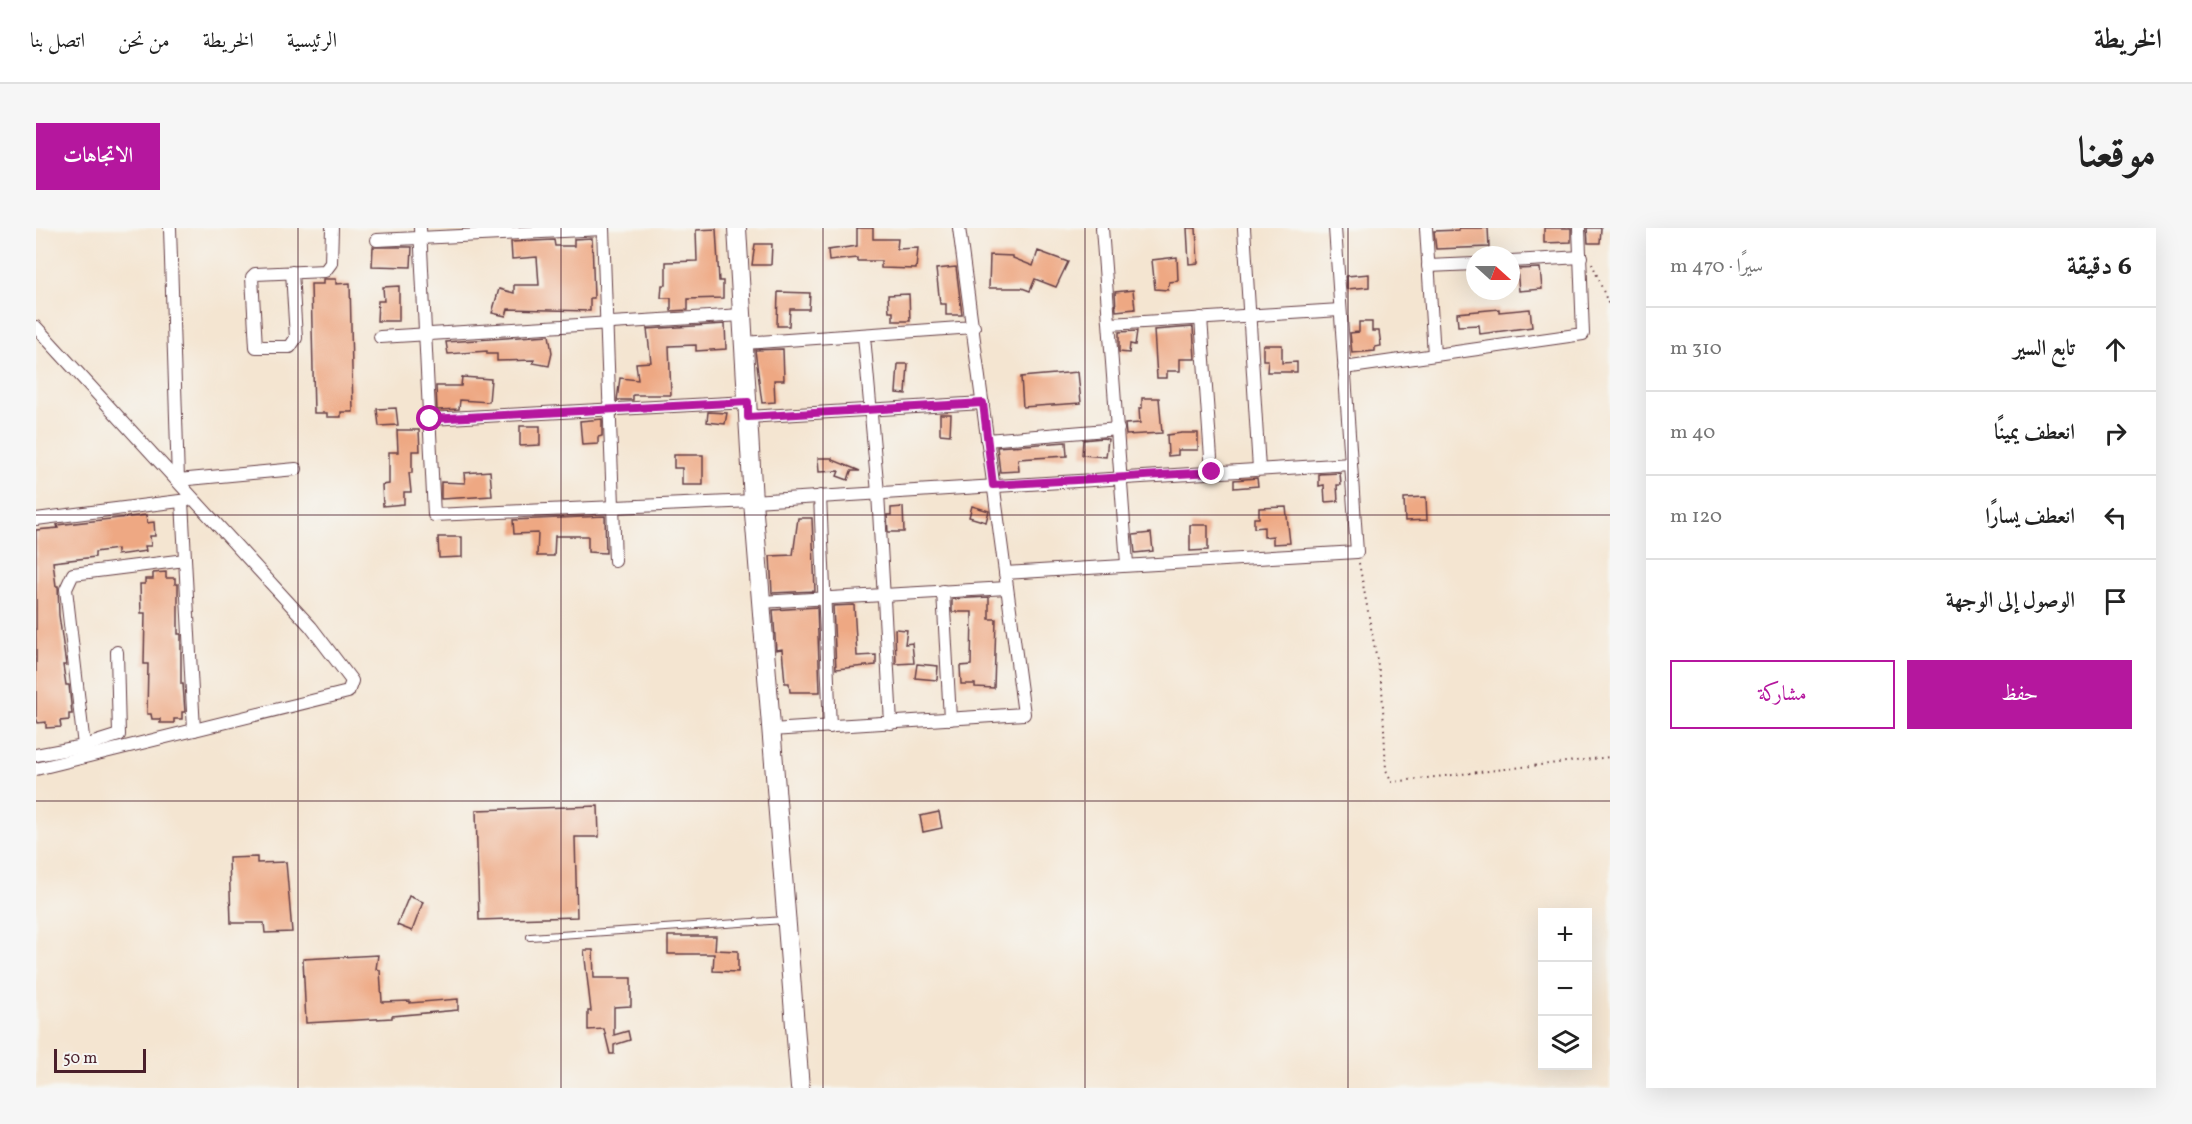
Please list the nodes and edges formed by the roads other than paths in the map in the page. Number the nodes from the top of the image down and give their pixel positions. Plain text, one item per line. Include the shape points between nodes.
1 (170, 228) edge
2 (332, 228) edge
3 (603, 228) edge
4 (737, 228) edge
5 (959, 228) edge
6 (1102, 228) edge
7 (1244, 228) edge
8 (1335, 228) edge
9 (1425, 228) edge
10 (1579, 228) edge
11 (509, 231) edge
12 (420, 233) edge
13 (377, 240) dead end
14 (1581, 257) junction
15 (1520, 260) edge
16 (1466, 264) edge
17 (1428, 266) junction
18 (292, 272) junction
19 (1340, 310) junction
20 (742, 315) junction
21 (1248, 315) junction
22 (1201, 318) junction
23 (606, 324) junction
24 (1110, 324) junction
25 (36, 327) edge
26 (974, 327) junction
27 (425, 333) junction
28 (864, 336) junction
29 (380, 337) dead end
30 (744, 343) junction
31 (1434, 355) junction
32 (1344, 368) junction
33 (983, 403) junction
34 (748, 410) junction
35 (871, 410) junction
36 (610, 411) junction
37 (430, 419) junction
38 (1118, 429) junction
39 (987, 440) junction
40 (1351, 464) junction
41 (296, 469) dead end
42 (1259, 469) junction
43 (1212, 472) junction
44 (1122, 477) junction
45 (178, 480) junction
46 (993, 485) junction
47 (878, 493) junction
48 (820, 496) junction
49 (189, 500) junction
50 (753, 501) junction
51 (613, 507) junction
52 (36, 519) edge
53 (185, 560) junction
54 (615, 561) dead end
55 (1127, 564) junction
56 (1005, 573) junction
57 (1007, 588) junction
58 (943, 591) junction
59 (884, 595) junction
60 (824, 598) junction
61 (760, 602) junction
62 (117, 652) dead end
63 (950, 719) junction
64 (891, 723) junction
65 (830, 727) junction
66 (194, 730) junction
67 (771, 730) junction
68 (84, 746) junction
69 (36, 754) edge
70 (36, 769) edge
71 (786, 920) junction
72 (530, 937) dead end
73 (800, 1088) edge

1 - 45 street
2 - 18 street via 330,267 325,271
3 - 11 street
3 - 23 street
4 - 20 main road
5 - 26 street
6 - 24 street
7 - 21 street
8 - 19 street
9 - 17 street
10 - 14 street
11 - 12 street
12 - 13 street
12 - 27 street
14 - 15 street
14 - 31 street via 1583,334
16 - 17 street
17 - 31 street
18 - 18 street via 252,277 256,347 294,344
19 - 21 street
19 - 32 street
20 - 23 street
20 - 30 main road
21 - 22 street
21 - 42 street
22 - 24 street
22 - 43 street
23 - 27 street
23 - 36 street
24 - 38 street
25 - 45 street
26 - 28 street
26 - 33 street
27 - 29 street
27 - 37 street
28 - 30 street
28 - 35 street
30 - 34 main road
31 - 32 street
32 - 40 street
33 - 35 street
33 - 39 street
34 - 35 street
34 - 36 street
34 - 50 main road
35 - 47 street
36 - 37 street
36 - 51 street
37 - 51 street via 434,515
38 - 39 street
38 - 44 street
39 - 46 street
40 - 42 street
40 - 55 street via 1357,552
41 - 45 street
42 - 43 street
43 - 44 street
44 - 46 street
44 - 55 street
45 - 49 street
46 - 47 street
46 - 56 street
47 - 48 street
47 - 59 street
48 - 50 street
48 - 60 street
49 - 52 street
49 - 53 street
49 - 66 street via 310,627 352,681 348,692
50 - 51 street
50 - 61 main road
51 - 54 street
53 - 66 street
53 - 68 street via 70,577 66,589
55 - 56 street
56 - 57 street
57 - 58 street
57 - 63 street via 1024,714
58 - 59 street
58 - 63 street
59 - 60 street
59 - 64 street
60 - 61 street
60 - 65 street
61 - 67 main road
62 - 68 street via 119,735
63 - 64 street
64 - 65 street
65 - 67 street
66 - 70 street
67 - 71 main road
68 - 69 street
71 - 72 lane
71 - 73 main road

